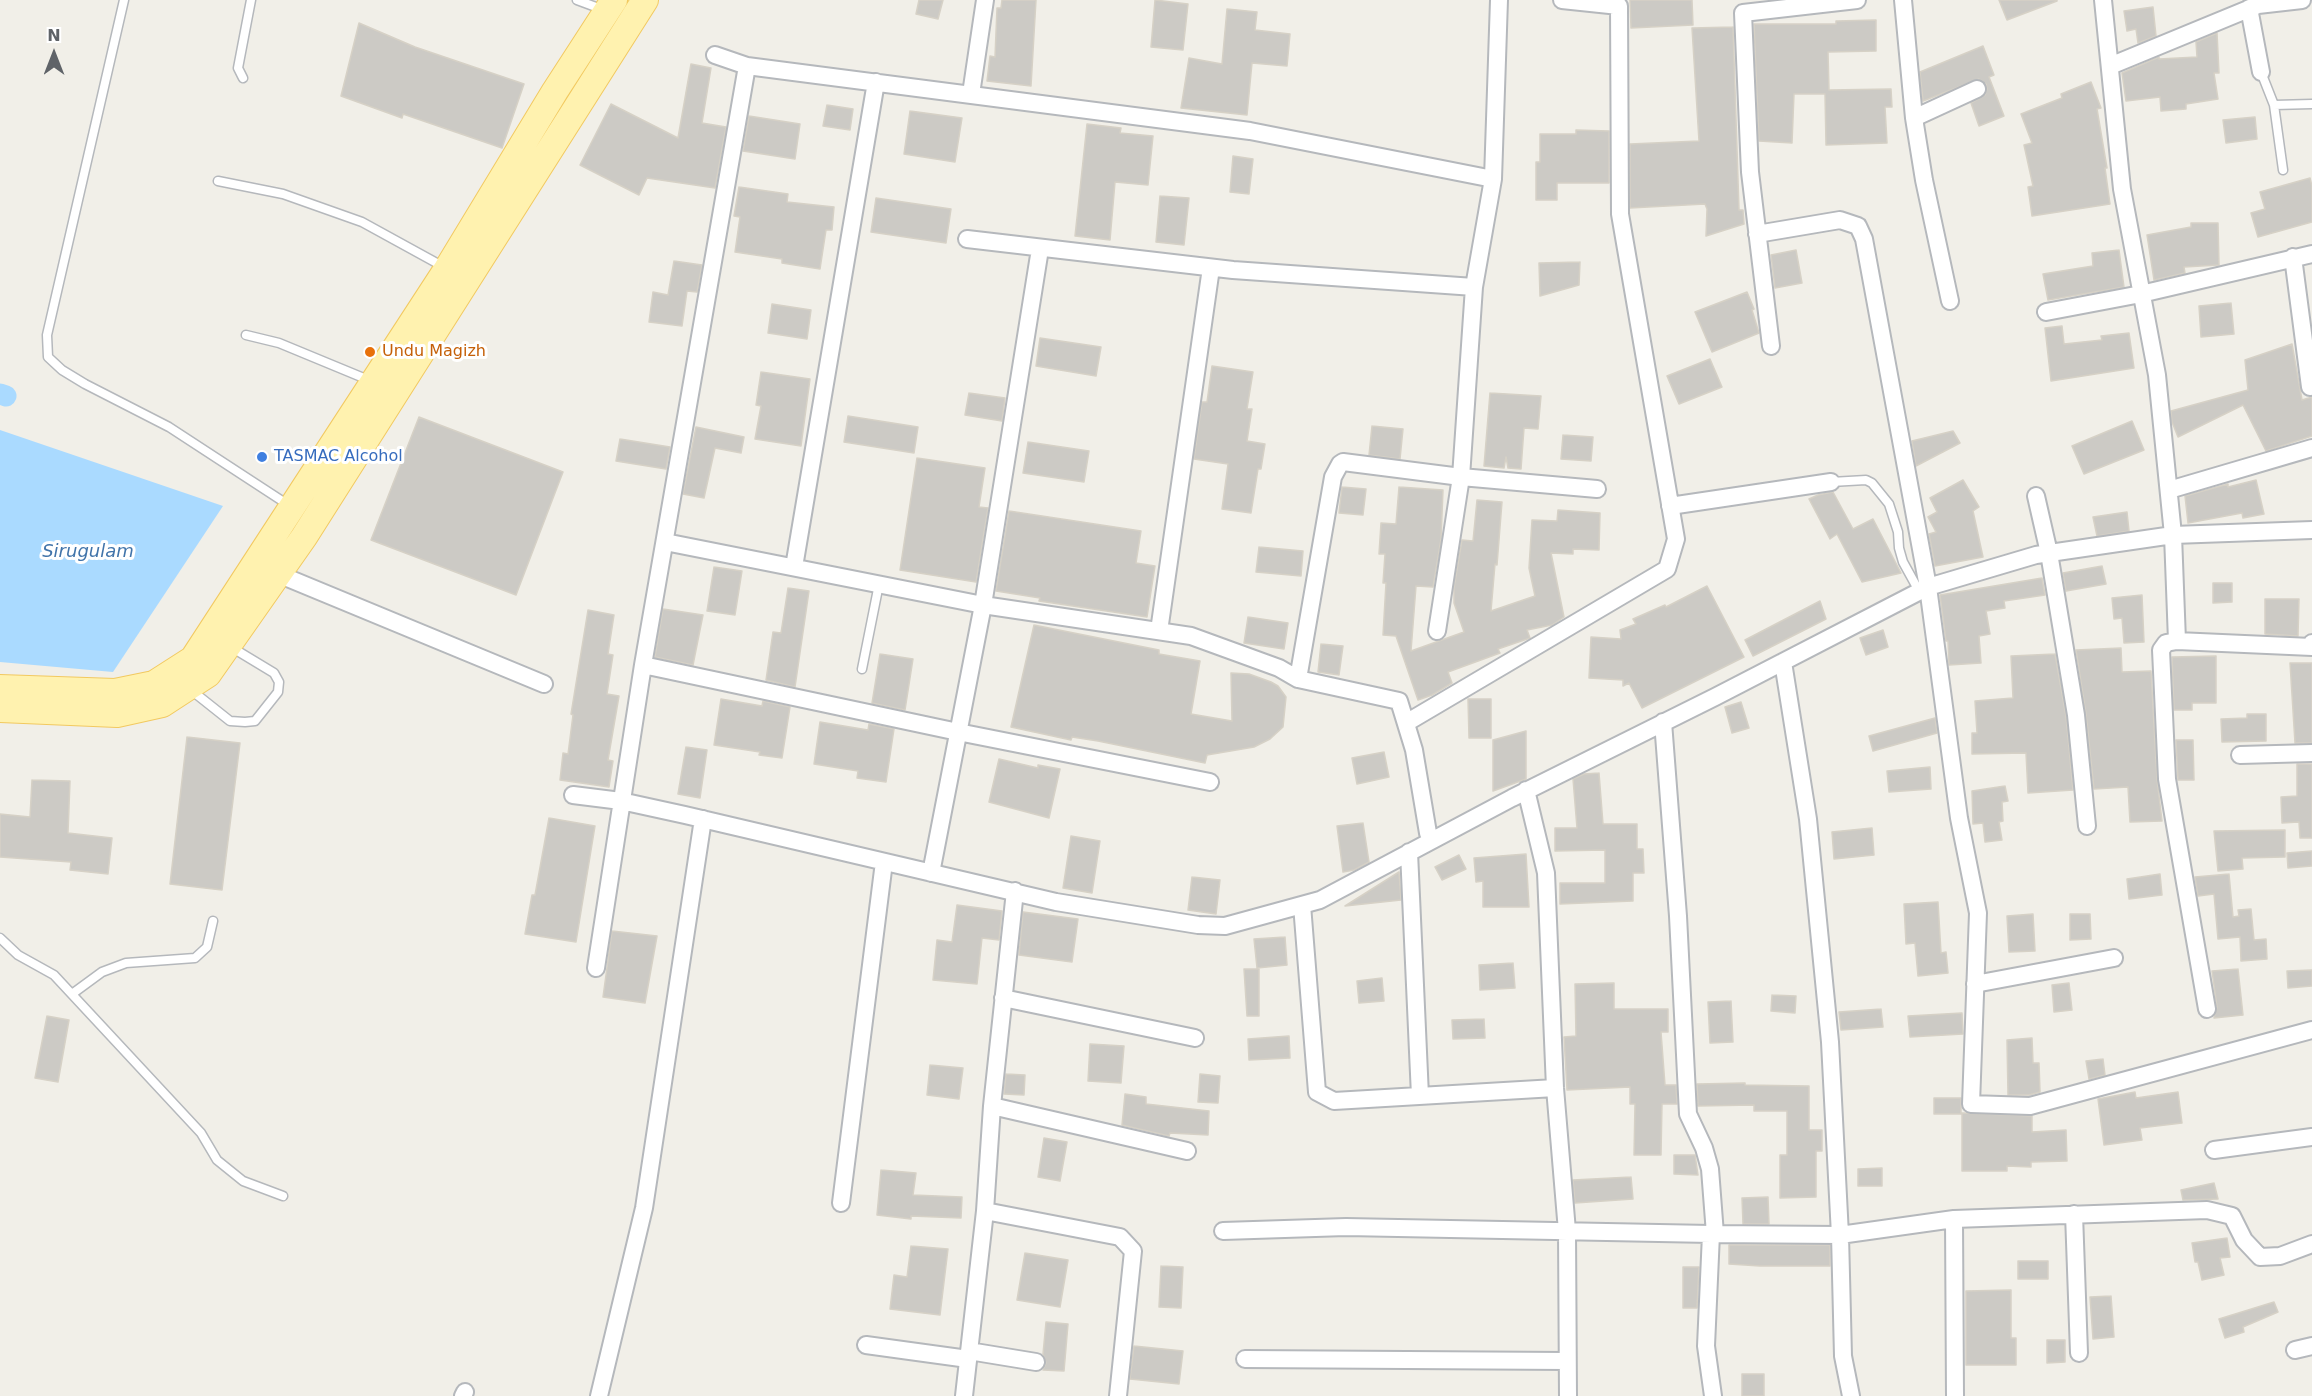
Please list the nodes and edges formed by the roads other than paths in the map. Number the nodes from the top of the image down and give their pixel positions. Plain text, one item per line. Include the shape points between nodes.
1 (124, 0) edge
2 (251, 0) edge
3 (577, 0) edge
4 (645, 0) edge
5 (985, 0) edge
6 (1499, 0) edge
7 (1562, 0) edge
8 (1857, 0) edge
9 (1903, 0) edge
10 (2103, 0) edge
11 (2302, 0) edge
12 (1619, 3) edge
13 (2255, 4) edge
14 (610, 5) edge
15 (1743, 6) edge
16 (715, 55) dead end
17 (747, 66) junction
18 (2110, 66) junction
19 (2261, 72) joint
20 (243, 78) dead end
21 (876, 82) junction
22 (1977, 89) dead end
23 (971, 94) junction
24 (2312, 104) edge
25 (2274, 105) junction
26 (1914, 117) junction
27 (2283, 170) dead end
28 (1493, 179) junction
29 (218, 181) dead end
30 (1757, 234) junction
31 (967, 239) dead end
32 (1040, 249) junction
33 (2312, 254) edge
34 (2293, 257) junction
35 (1211, 268) junction
36 (447, 269) junction
37 (1474, 287) junction
38 (2141, 294) junction
39 (1950, 301) dead end
40 (2046, 312) dead end
41 (246, 335) dead end
42 (1771, 346) dead end
43 (374, 382) junction
44 (2310, 387) dead end
45 (2312, 448) edge
46 (1461, 477) junction
47 (1831, 482) joint
48 (1597, 489) dead end
49 (2169, 490) junction
50 (2036, 496) dead end
51 (1670, 506) junction
52 (293, 508) junction
53 (2312, 530) edge
54 (2174, 535) junction
55 (665, 542) junction
56 (2049, 553) junction
57 (794, 567) junction
58 (278, 574) junction
59 (879, 585) junction
60 (1923, 589) junction
61 (983, 605) junction
62 (1159, 631) junction
63 (1437, 631) dead end
64 (2177, 641) junction
65 (2312, 643) edge
66 (228, 645) junction
67 (1783, 662) junction
68 (643, 665) junction
69 (861, 669) dead end
70 (1298, 680) junction
71 (544, 684) dead end
72 (188, 687) junction
73 (0, 688) edge
74 (0, 709) edge
75 (1663, 722) junction
76 (1406, 723) junction
77 (958, 732) junction
78 (2312, 753) edge
79 (2240, 755) dead end
80 (1210, 782) dead end
81 (1526, 790) junction
82 (573, 795) dead end
83 (621, 801) junction
84 (703, 819) junction
85 (2087, 825) dead end
86 (1431, 841) junction
87 (1409, 852) junction
88 (884, 862) junction
89 (931, 873) junction
90 (1015, 891) junction
91 (1302, 905) junction
92 (213, 921) dead end
93 (0, 938) edge
94 (2114, 958) dead end
95 (596, 968) dead end
96 (1975, 984) junction
97 (72, 994) junction
98 (1003, 999) junction
99 (2207, 1009) dead end
100 (2312, 1029) edge
101 (1195, 1038) dead end
102 (1555, 1088) junction
103 (1420, 1096) junction
104 (992, 1106) junction
105 (2312, 1137) edge
106 (2214, 1150) dead end
107 (1187, 1151) dead end
108 (282, 1196) dead end
109 (841, 1203) dead end
110 (985, 1211) junction
111 (2074, 1214) junction
112 (1954, 1219) junction
113 (1223, 1231) dead end
114 (1567, 1231) junction
115 (1713, 1234) junction
116 (1840, 1235) junction
117 (2312, 1244) edge
118 (866, 1345) dead end
119 (2312, 1346) edge
120 (2295, 1350) dead end
121 (2079, 1353) dead end
122 (969, 1355) junction
123 (1245, 1359) dead end
124 (1567, 1360) junction
125 (1036, 1362) dead end
126 (599, 1396) edge
127 (964, 1396) edge
128 (1118, 1396) edge
129 (1568, 1396) edge
130 (1713, 1396) edge
131 (1851, 1396) edge
132 (1955, 1396) edge

1 - 52 lane via 47,335 48,357 62,370 169,427
2 - 20 lane via 238,68
3 - 14 lane
4 - 58 main road
5 - 23 street
6 - 28 street
7 - 12 street
8 - 15 street
9 - 26 street
10 - 18 street
11 - 13 street
12 - 51 street via 1620,214
13 - 18 street
13 - 19 street
14 - 36 main road
15 - 30 street via 1750,172
16 - 17 street
17 - 21 street
17 - 55 street
18 - 38 street via 2122,189
19 - 25 lane
21 - 23 street
21 - 57 street
22 - 26 street
23 - 28 street via 1250,131
24 - 25 lane
25 - 27 lane
26 - 39 street
28 - 37 street
29 - 36 lane via 284,194 362,222
30 - 42 street
30 - 60 street via 1840,220 1858,226 1870,268
31 - 32 street
32 - 35 street
32 - 61 street
33 - 34 street
34 - 38 street
34 - 44 street
35 - 37 street
35 - 62 street
36 - 43 main road
37 - 46 street
38 - 40 street
38 - 49 street via 2157,375
41 - 43 lane
43 - 52 main road
45 - 49 street
46 - 48 street
46 - 63 street
46 - 70 street via 1340,464 1334,477
47 - 51 street
47 - 60 lane via 1872,483 1889,504 1903,562
49 - 54 street
50 - 56 street
51 - 76 street via 1676,539 1667,569
52 - 73 main road via 193,659 154,684 115,692
53 - 54 street
54 - 56 street
54 - 64 street
55 - 57 street
55 - 68 street
56 - 60 street
56 - 85 street via 2076,715
57 - 59 street
58 - 66 main road
58 - 71 street
59 - 61 street
59 - 69 lane
60 - 67 street
60 - 96 street via 1978,913
61 - 62 street
61 - 77 street
62 - 70 street via 1191,636 1279,668
64 - 65 street via 2312,647
64 - 99 street via 2166,643 2160,650 2167,779
66 - 72 main road via 208,674
66 - 72 lane via 274,673 279,682 278,692 255,721 230,721
67 - 75 street
67 - 116 street via 1808,819 1830,1042
68 - 77 street
68 - 83 street
70 - 76 street via 1399,701
72 - 74 main road via 162,704 117,714
75 - 81 street
75 - 115 street via 1688,1114 1710,1169
76 - 86 street
77 - 80 street
77 - 89 street
78 - 79 street
81 - 86 street
81 - 102 street via 1546,873
82 - 83 street
83 - 84 street
83 - 95 street
84 - 88 street
84 - 126 street via 644,1208
86 - 87 street
87 - 91 street via 1320,900
87 - 103 street
88 - 89 street
88 - 109 street
89 - 90 street
90 - 91 street via 1056,902 1198,925 1225,926
90 - 98 street
91 - 103 street via 1317,1092 1334,1101
92 - 97 lane via 207,947 195,958 126,963 102,972
93 - 97 lane via 18,955 54,975
94 - 96 street
96 - 100 street via 1971,1104 2031,1106
97 - 108 lane via 201,1133 217,1160 243,1181
98 - 101 street
98 - 104 street
102 - 103 street
102 - 114 street
104 - 107 street
104 - 110 street
105 - 106 street
110 - 122 street
110 - 128 street via 1120,1237 1133,1251
111 - 112 street
111 - 117 street via 2207,1210 2232,1216 2244,1239 2260,1257 2280,1256
111 - 121 street
112 - 116 street
112 - 132 street
113 - 114 street via 1346,1227
114 - 115 street
114 - 124 street
115 - 116 street
115 - 130 street via 1706,1346
116 - 131 street via 1843,1356
118 - 122 street
119 - 120 street
122 - 125 street
122 - 127 street
123 - 124 street
124 - 129 street

